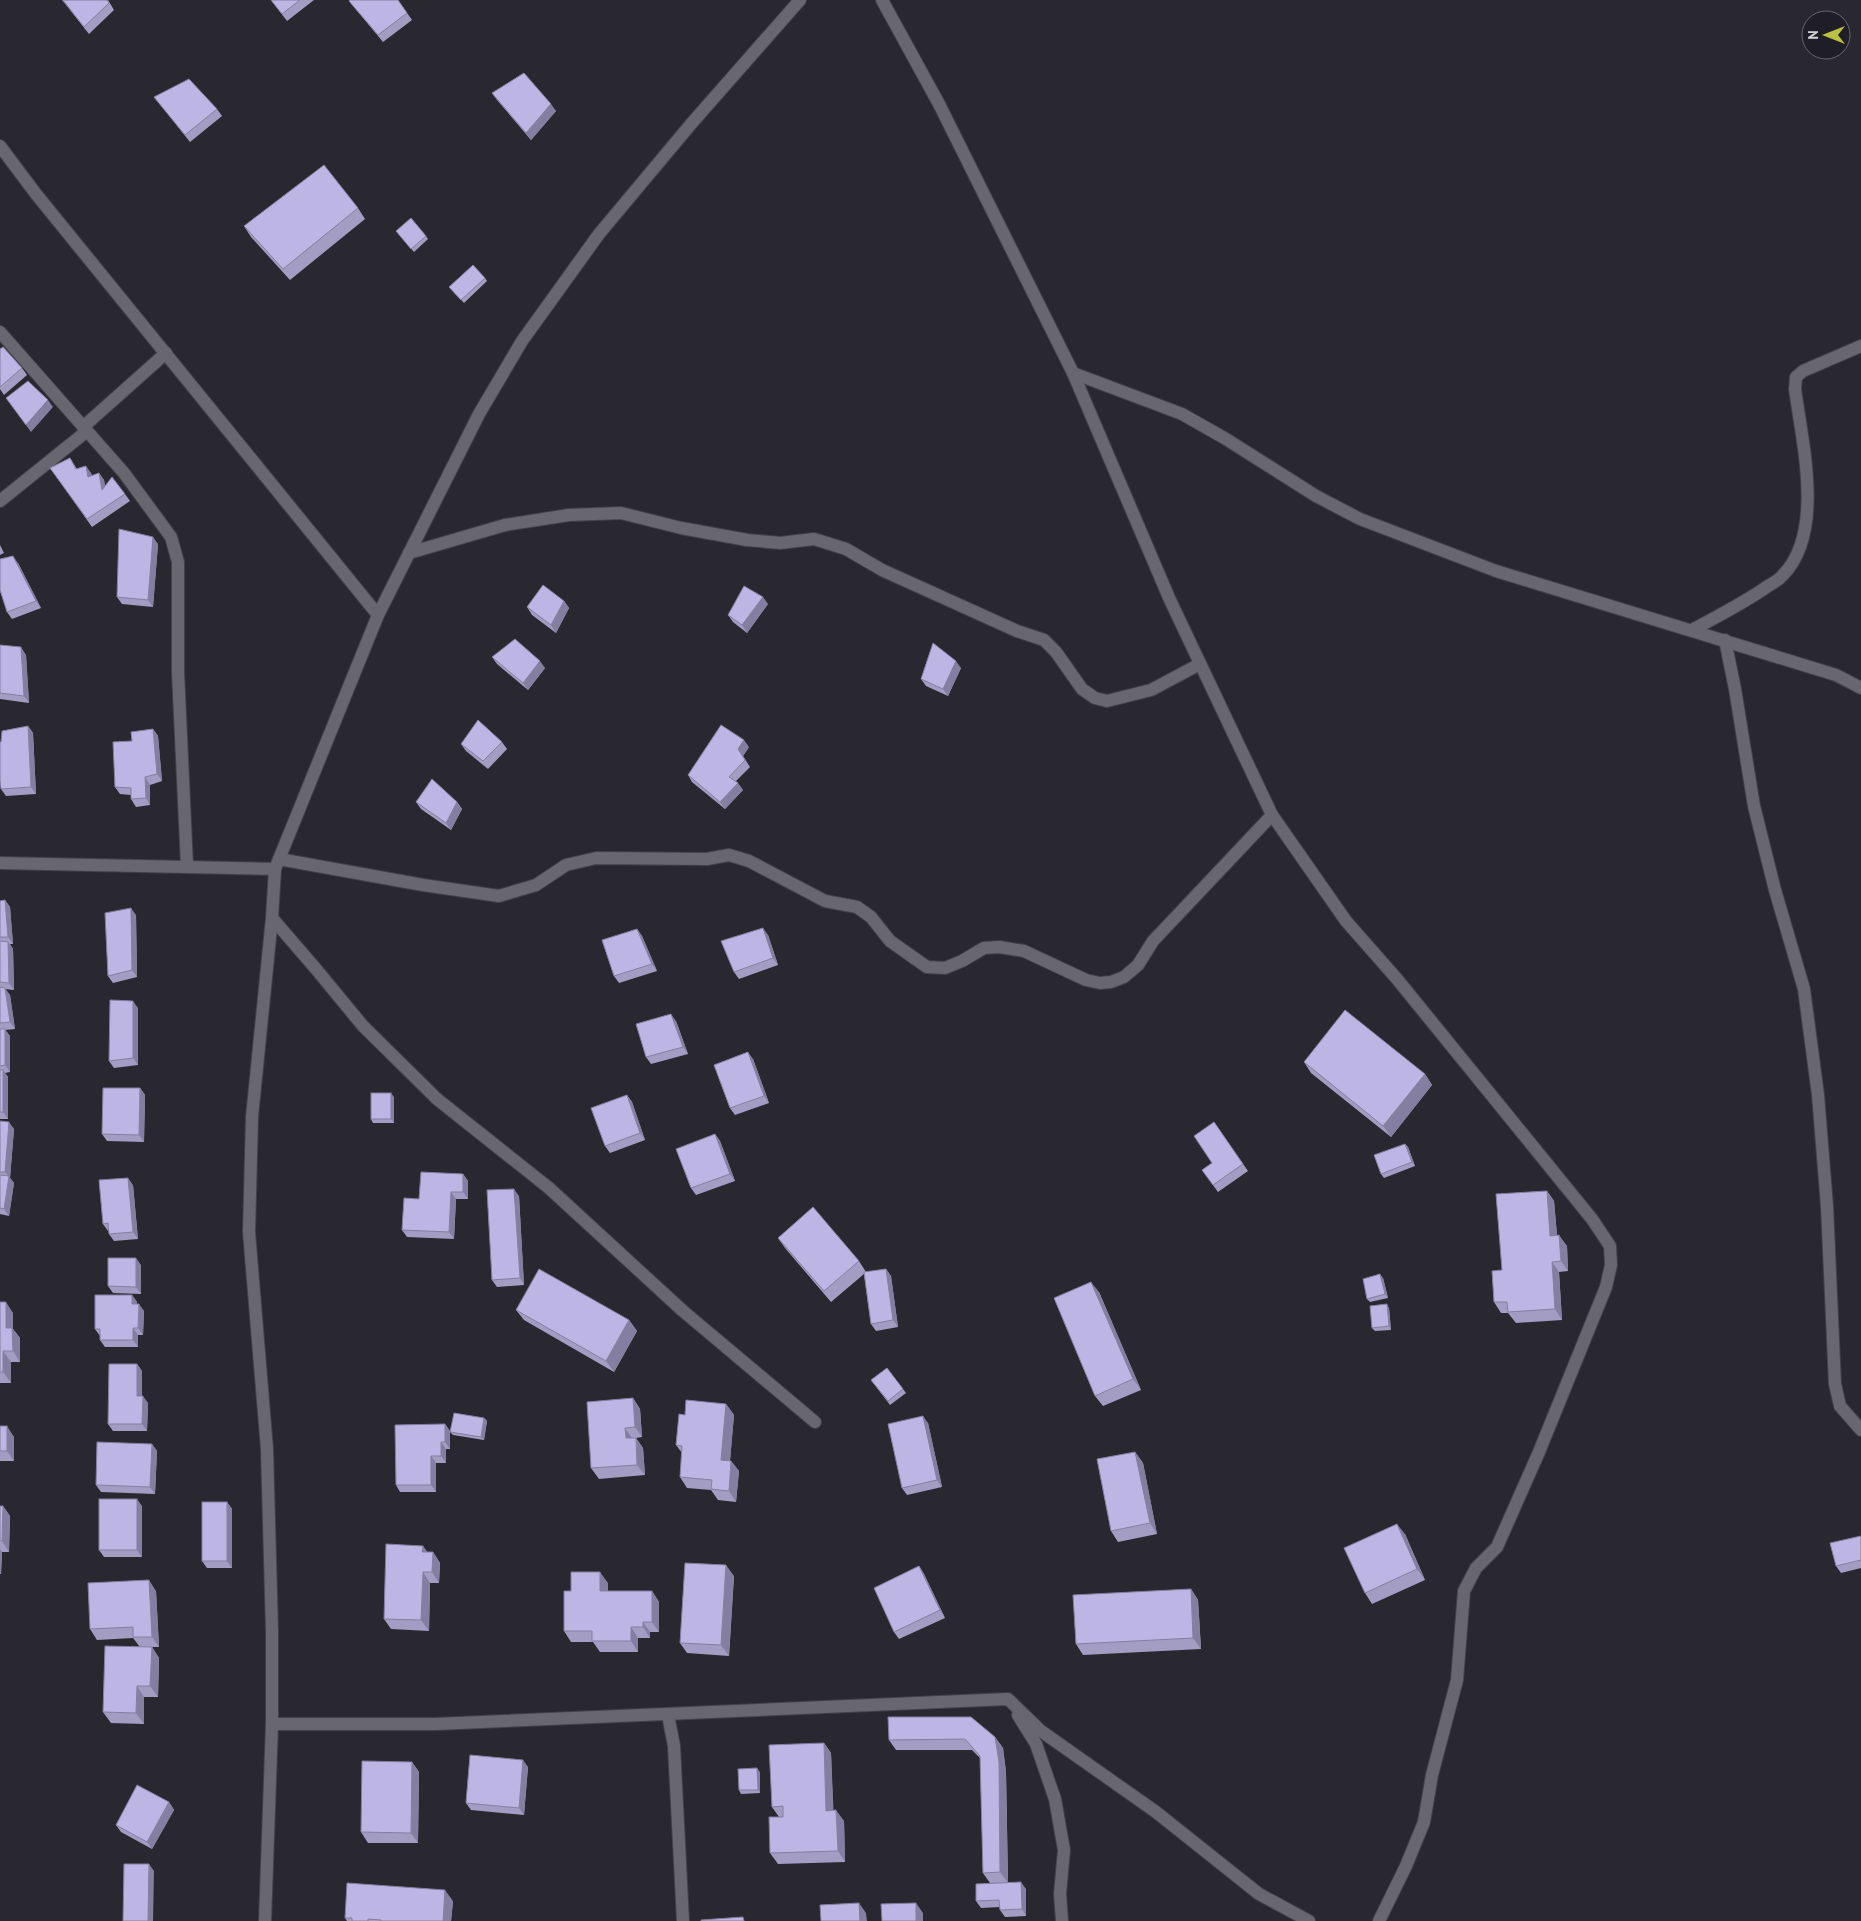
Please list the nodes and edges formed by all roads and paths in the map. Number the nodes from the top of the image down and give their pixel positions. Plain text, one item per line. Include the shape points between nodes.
1 (800, 0) edge
2 (882, 0) edge
3 (0, 146) edge
4 (0, 332) edge
5 (1861, 346) edge
6 (166, 353) junction
7 (1072, 373) junction
8 (85, 428) junction
9 (0, 501) edge
10 (409, 553) junction
11 (378, 614) junction
12 (1692, 630) junction
13 (1725, 640) junction
14 (1200, 664) junction
15 (1861, 688) edge
16 (1272, 815) junction
17 (0, 863) edge
18 (277, 864) junction
19 (187, 866) junction
20 (272, 918) junction
21 (815, 1422) dead end
22 (1861, 1430) edge
23 (1008, 1699) junction
24 (668, 1715) junction
25 (272, 1724) junction
26 (265, 1921) edge
27 (683, 1921) edge
28 (1062, 1921) edge
29 (1309, 1921) edge
30 (1379, 1921) edge

1 - 10 street via 599,234 522,341 479,414
2 - 7 street via 939,104
3 - 6 street
4 - 8 street
5 - 12 street via 1803,370 1796,377 1809,499 1806,529 1798,556 1783,576
6 - 8 street
6 - 11 street
7 - 12 street via 1182,414 1316,496 1360,519 1496,570
7 - 14 street
8 - 9 street
8 - 19 street via 124,472 172,537 178,562 178,672
10 - 11 street
10 - 14 street via 505,525 569,515 621,512 681,528 747,540 780,543 814,539 846,548 882,570 1044,640 1082,689 1095,698 1107,701 1151,690
11 - 18 street
12 - 13 street
13 - 15 street via 1836,674
13 - 22 street via 1754,806 1804,989 1818,1095 1827,1206 1835,1384 1840,1406
14 - 16 street
16 - 18 street via 1152,941 1138,965 1124,977 1100,983 1086,980 1024,951 999,947 984,948 944,968 927,967 890,941 871,917 857,907 825,901 750,861 729,855 708,859 596,858 566,865 536,885 500,896
16 - 30 street via 1346,921 1549,1165 1610,1246 1611,1265 1606,1287 1539,1452 1497,1547 1476,1568 1464,1591 1457,1680 1432,1775 1424,1822
17 - 19 street
18 - 19 street
18 - 20 street
20 - 21 street via 363,1026 437,1099 549,1188 683,1312
20 - 25 street via 252,1117 250,1232 267,1449
23 - 24 street
23 - 28 street via 1036,1744 1055,1799 1064,1850 1060,1894
23 - 29 street via 1042,1731 1156,1812 1259,1894
24 - 25 street via 436,1724
24 - 27 street via 674,1746
25 - 26 street

